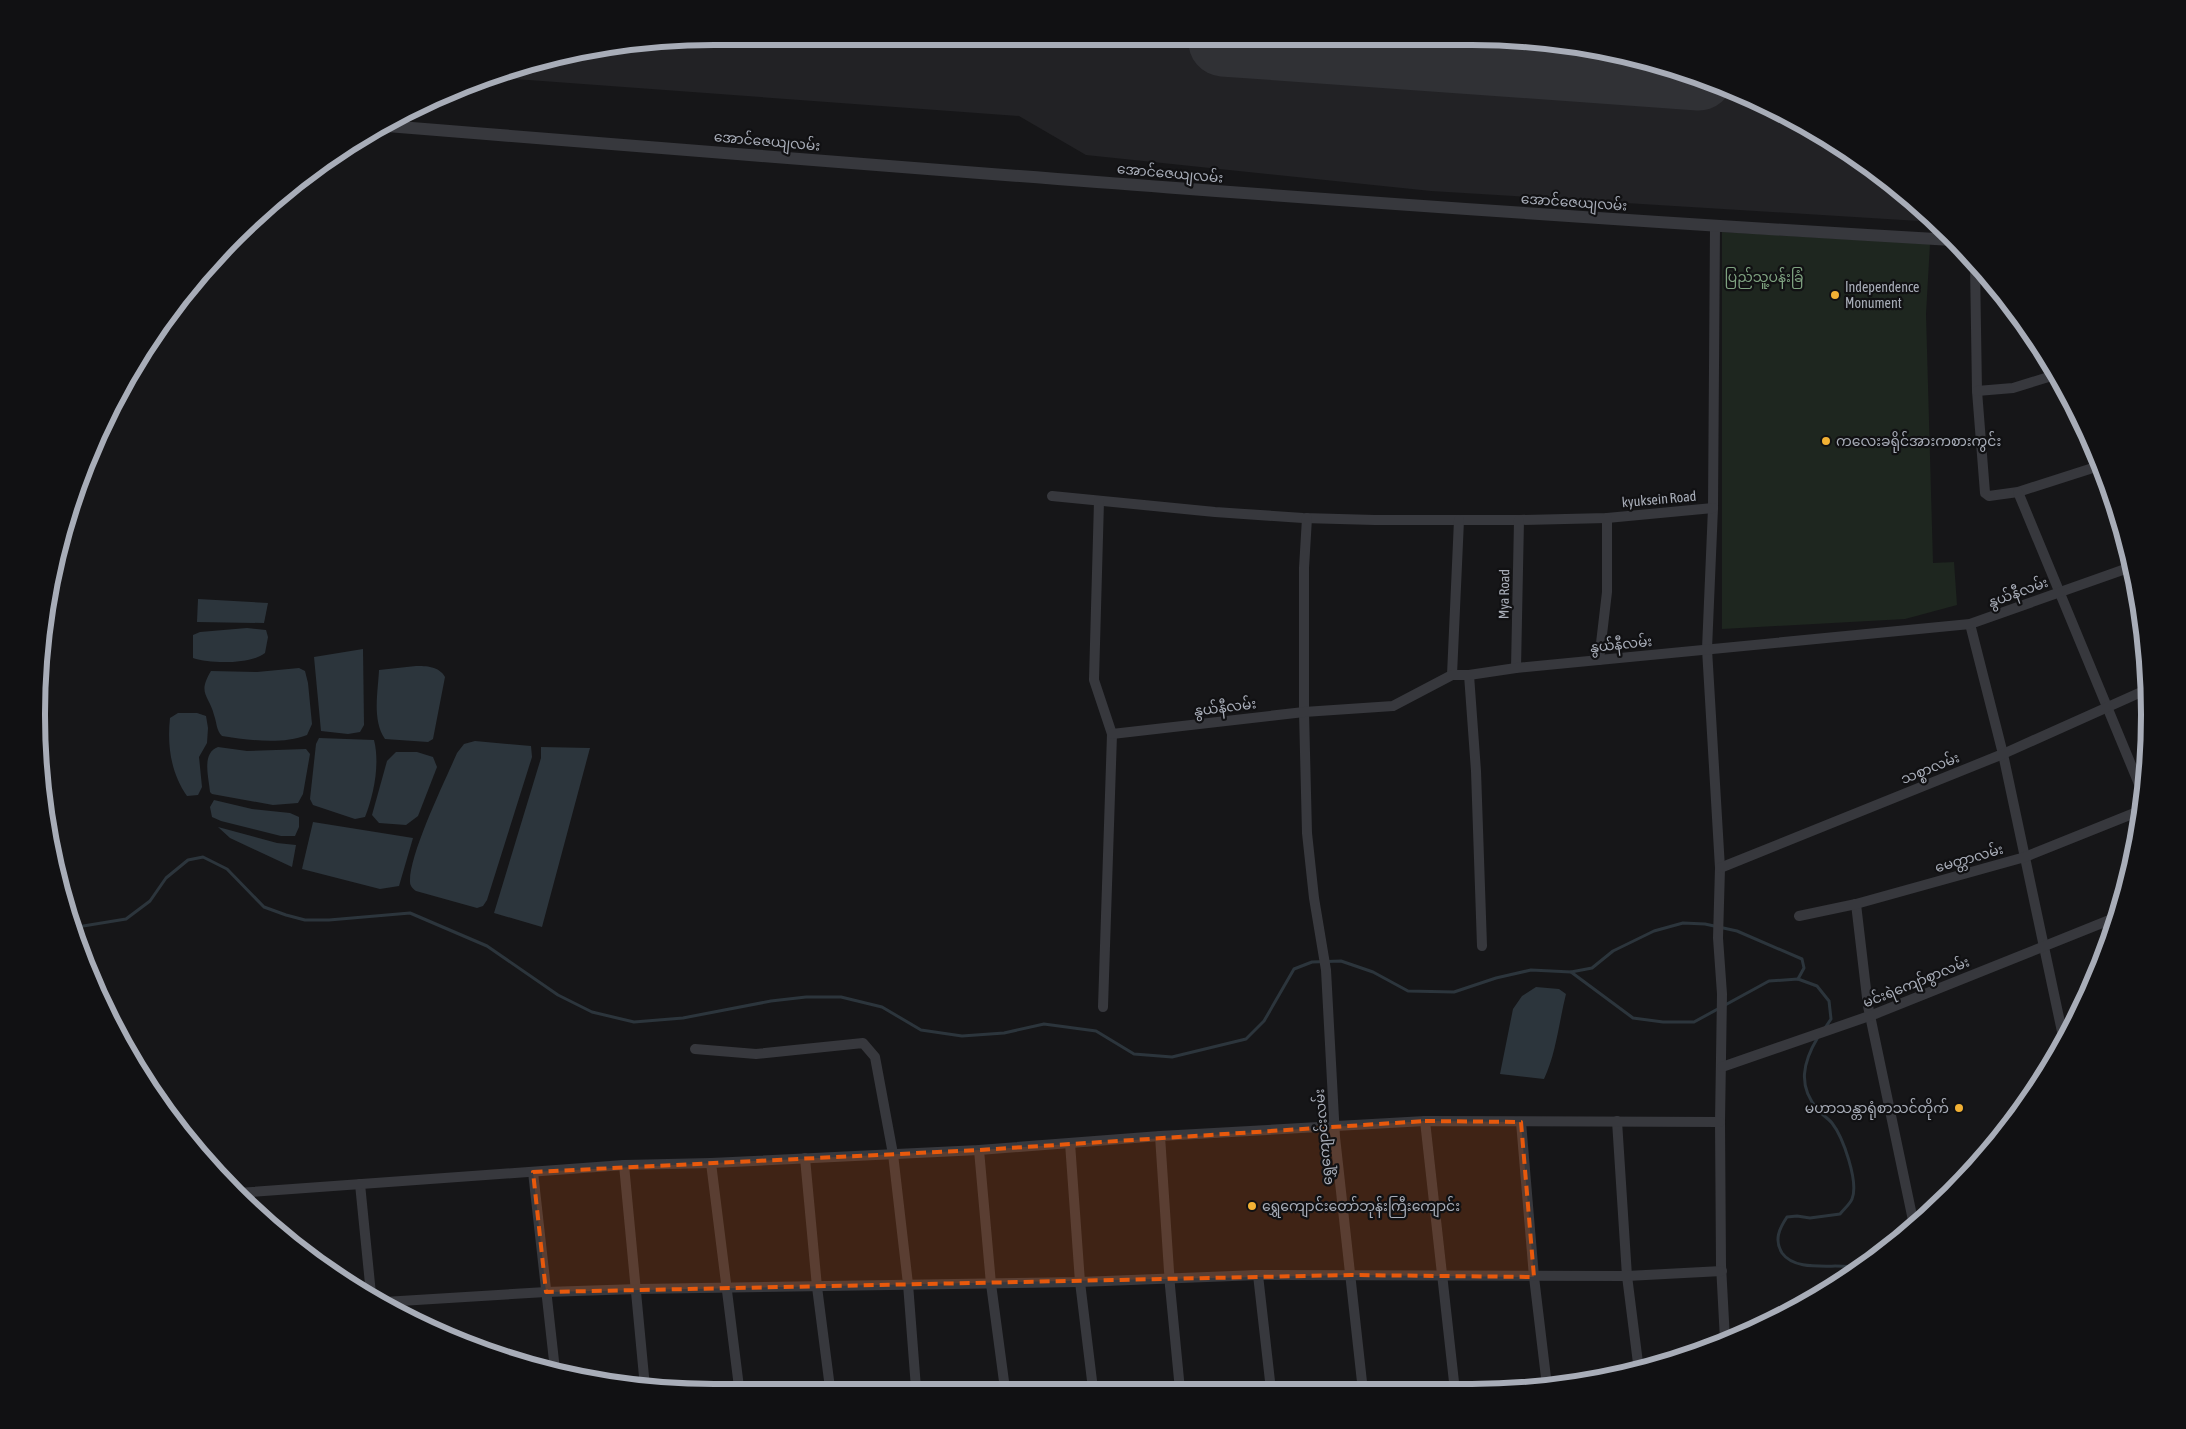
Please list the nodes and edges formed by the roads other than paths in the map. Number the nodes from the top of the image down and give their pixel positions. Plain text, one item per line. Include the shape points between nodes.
1 (395, 127) edge
2 (1715, 226) junction
3 (1943, 239) edge
4 (1975, 273) edge
5 (2049, 376) edge
6 (1977, 391) junction
7 (2094, 468) edge
8 (2018, 492) junction
9 (1052, 496) dead end
10 (1098, 501) junction
11 (1713, 508) junction
12 (1307, 518) junction
13 (1607, 518) junction
14 (1459, 520) junction
15 (1520, 520) junction
16 (2125, 569) edge
17 (2061, 592) junction
18 (1970, 624) junction
19 (1707, 649) junction
20 (1599, 660) junction
21 (1516, 668) junction
22 (1452, 675) junction
23 (1469, 675) junction
24 (2140, 692) edge
25 (2107, 706) junction
26 (1304, 712) junction
27 (1112, 734) junction
28 (2003, 754) junction
29 (2137, 780) edge
30 (2133, 814) edge
31 (2025, 857) junction
32 (1720, 868) junction
33 (1856, 904) junction
34 (1799, 916) dead end
35 (2108, 921) edge
36 (1482, 946) dead end
37 (2045, 946) junction
38 (1103, 1007) dead end
39 (1870, 1016) junction
40 (2062, 1030) edge
41 (695, 1048) dead end
42 (1722, 1067) junction
43 (1425, 1121) junction
44 (1617, 1121) junction
45 (1521, 1122) junction
46 (1720, 1122) junction
47 (1334, 1126) junction
48 (1160, 1136) junction
49 (1070, 1143) junction
50 (979, 1150) junction
51 (894, 1154) junction
52 (805, 1158) junction
53 (711, 1163) junction
54 (624, 1166) junction
55 (533, 1172) junction
56 (360, 1184) junction
57 (246, 1192) edge
58 (1913, 1218) edge
59 (1722, 1271) junction
60 (1258, 1275) junction
61 (1351, 1275) junction
62 (1442, 1276) junction
63 (1627, 1276) junction
64 (1534, 1277) junction
65 (1170, 1279) junction
66 (1080, 1282) junction
67 (908, 1284) junction
68 (991, 1284) junction
69 (817, 1287) junction
70 (370, 1288) edge
71 (638, 1289) junction
72 (726, 1289) junction
73 (546, 1292) junction
74 (393, 1301) edge
75 (1725, 1334) edge
76 (1638, 1363) edge
77 (554, 1364) edge
78 (1546, 1379) edge
79 (644, 1380) edge
80 (738, 1384) edge
81 (829, 1384) edge
82 (916, 1384) edge
83 (1004, 1384) edge
84 (1092, 1384) edge
85 (1179, 1384) edge
86 (1270, 1384) edge
87 (1362, 1384) edge
88 (1454, 1384) edge

1 - 2 street, အောင်ဇေယျလမ်း via 1251,195
2 - 3 street, အောင်ဇေယျလမ်း
2 - 11 street
4 - 6 street
5 - 6 street via 2014,388
6 - 8 street via 1985,492 1989,496
7 - 8 street
8 - 17 street
9 - 10 street, kyuksein Road
10 - 12 street, kyuksein Road
10 - 27 street via 1094,680
11 - 13 street, kyuksein Road
11 - 19 street
12 - 14 street, kyuksein Road
12 - 26 street, ရွှေကျောင်းလမ်း
13 - 15 street, kyuksein Road
13 - 20 street via 1607,592
14 - 15 street, kyuksein Road
14 - 22 street
15 - 21 street, Mya Road
16 - 17 street, နွယ်နီလမ်း
17 - 18 street, နွယ်နီလမ်း
17 - 25 street
18 - 19 street, နွယ်နီလမ်း
18 - 28 street
19 - 20 street, နွယ်နီလမ်း
19 - 32 street
20 - 21 street, နွယ်နီလမ်း
21 - 23 street, နွယ်နီလမ်း
22 - 23 street, နွယ်နီလမ်း
22 - 26 street, နွယ်နီလမ်း via 1393,706
23 - 36 street
24 - 25 street, သစ္စာလမ်း
25 - 28 street, သစ္စာလမ်း
25 - 29 street
26 - 27 street, နွယ်နီလမ်း
26 - 47 street, ရွှေကျောင်းလမ်း via 1307,833 1326,970
27 - 38 street
28 - 31 street
28 - 32 street, သစ္စာလမ်း
30 - 31 street, မေတ္တာလမ်း
31 - 33 street, မေတ္တာလမ်း
31 - 37 street
32 - 42 street via 1718,938
33 - 34 street, မေတ္တာလမ်း
33 - 39 street
35 - 37 street, မင်းရဲကျော်စွာလမ်း
37 - 39 street, မင်းရဲကျော်စွာလမ်း
37 - 40 street
39 - 42 street, မင်းရဲကျော်စွာလမ်း
39 - 58 street
41 - 51 street via 756,1054 863,1043 875,1057
42 - 46 street
43 - 45 street
43 - 47 street
43 - 62 street
44 - 45 street
44 - 46 street
44 - 63 street
45 - 64 street
46 - 59 street
47 - 48 street
47 - 61 street, ရွှေကျောင်းလမ်း
48 - 49 street
48 - 65 street
49 - 50 street
49 - 66 street
50 - 51 street
50 - 68 street
51 - 52 street
51 - 67 street
52 - 53 street
52 - 69 street
53 - 54 street
53 - 72 street
54 - 55 street
54 - 71 street
55 - 56 street
55 - 73 street
56 - 57 street
56 - 70 street
59 - 63 street
59 - 75 street
60 - 61 street
60 - 65 street
60 - 86 street
61 - 62 street
61 - 87 street, ရွှေကျောင်းလမ်း
62 - 64 street
62 - 88 street
63 - 64 street
63 - 76 street
64 - 78 street
65 - 66 street
65 - 85 street
66 - 68 street
66 - 84 street
67 - 68 street
67 - 69 street
67 - 82 street
68 - 83 street
69 - 72 street
69 - 81 street
71 - 72 street
71 - 73 street
71 - 79 street
72 - 80 street
73 - 74 street
73 - 77 street

